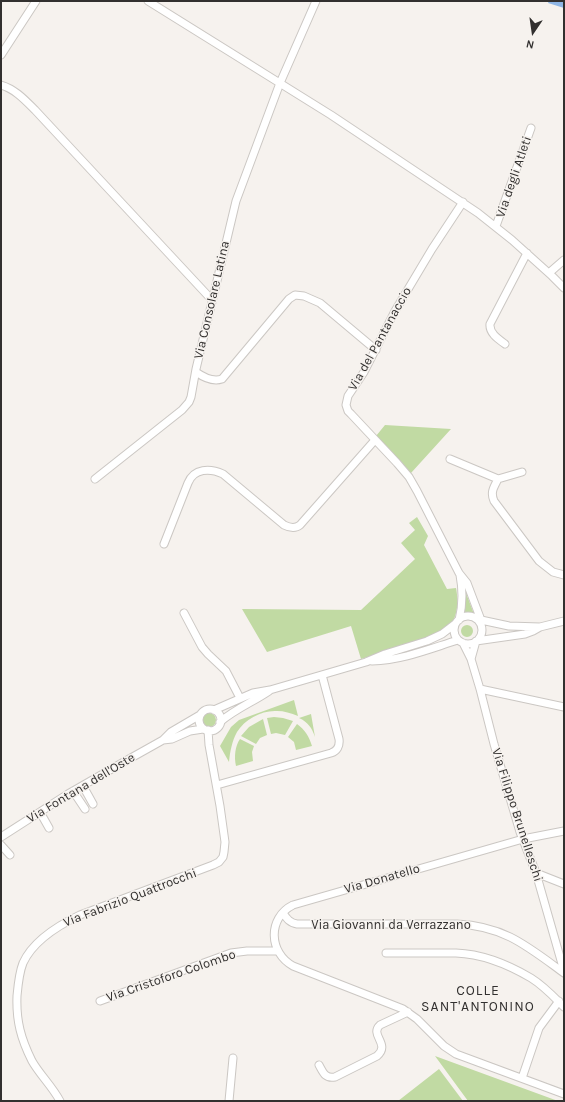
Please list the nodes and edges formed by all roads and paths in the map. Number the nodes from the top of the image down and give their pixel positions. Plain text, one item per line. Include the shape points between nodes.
1 (36, 1) edge
2 (148, 1) edge
3 (316, 1) edge
4 (1, 55) edge
5 (280, 83) junction
6 (1, 85) edge
7 (531, 128) dead end
8 (463, 202) junction
9 (496, 226) junction
10 (527, 253) junction
11 (564, 260) edge
12 (549, 273) junction
13 (564, 288) edge
14 (212, 300) junction
15 (505, 344) dead end
16 (376, 350) junction
17 (196, 372) junction
18 (375, 440) junction
19 (450, 459) dead end
20 (522, 472) dead end
21 (95, 479) dead end
22 (498, 479) junction
23 (164, 544) dead end
24 (459, 573) junction
25 (564, 574) edge
26 (184, 614) dead end
27 (564, 620) edge
28 (480, 621) junction
29 (457, 622) junction
30 (540, 627) junction
31 (476, 641) junction
32 (461, 642) junction
33 (471, 659) junction
34 (366, 662) junction
35 (322, 675) junction
36 (480, 689) junction
37 (270, 690) junction
38 (240, 698) junction
39 (564, 707) edge
40 (214, 710) junction
41 (200, 715) junction
42 (220, 722) junction
43 (206, 730) junction
44 (163, 740) junction
45 (217, 785) junction
46 (83, 786) junction
47 (73, 791) junction
48 (94, 804) dead end
49 (85, 809) dead end
50 (40, 812) junction
51 (49, 828) dead end
52 (564, 831) edge
53 (1, 837) edge
54 (523, 839) junction
55 (1, 845) edge
56 (10, 854) dead end
57 (536, 873) junction
58 (564, 884) edge
59 (283, 913) junction
60 (278, 951) junction
61 (386, 953) dead end
62 (564, 972) edge
63 (100, 1001) dead end
64 (562, 1004) edge
65 (408, 1012) junction
66 (234, 1058) dead end
67 (318, 1065) dead end
68 (522, 1078) junction
69 (564, 1094) edge
70 (60, 1101) edge
71 (229, 1101) edge

1 - 4 street
2 - 5 street
3 - 5 street, Via Consolare Latina
5 - 8 street
5 - 14 street, Via Consolare Latina via 236,201
6 - 14 street via 9,88 35,110
7 - 9 street, Via degli Atleti
8 - 9 street
8 - 16 street, Via del Pantanaccio via 432,249
9 - 10 street
10 - 12 street
10 - 15 street via 490,324 492,332
11 - 12 street
12 - 13 street
14 - 17 street, Via Consolare Latina
16 - 17 street via 320,303 295,295 223,378 213,379
16 - 18 street, Via del Pantanaccio via 348,396 346,405 348,411
17 - 21 street, Via Consolare Latina via 189,402
18 - 23 street via 300,525 294,528 284,525 223,474 201,470 189,479
18 - 24 street, Via del Pantanaccio via 400,466 411,482
19 - 22 street
20 - 22 street
22 - 25 street via 492,492 496,506 539,561 553,572
24 - 28 street, Via del Pantanaccio via 467,583
24 - 29 street, Via del Pantanaccio via 463,596
26 - 38 street via 201,645 226,671
27 - 30 street
28 - 29 street via 467,617
28 - 30 street via 508,626
28 - 31 street via 481,634
29 - 32 street via 454,633
29 - 34 street via 431,639
30 - 31 street via 518,636
31 - 32 street via 468,644
31 - 33 street
32 - 33 street, Via Filippo Brunelleschi
32 - 34 street via 400,659
33 - 36 street, Via Filippo Brunelleschi
34 - 35 street
35 - 37 street
35 - 45 street via 339,740 336,750
36 - 39 street
36 - 54 street, Via Filippo Brunelleschi
37 - 38 street
37 - 42 street
38 - 40 street
40 - 41 street via 206,710
40 - 42 street via 219,715
41 - 43 street via 199,722
41 - 44 street, Via Fontana dell'Oste via 171,732
42 - 43 street via 214,730
43 - 44 street, Via Fontana dell'Oste
43 - 45 street, Via Fabrizio Quattrocchi
44 - 46 street, Via Fontana dell'Oste
45 - 70 street, Via Fabrizio Quattrocchi via 225,842 224,854 219,862 69,920 32,949 25,960 18,990 19,1029 35,1065
46 - 47 street, Via Fontana dell'Oste
46 - 48 street
47 - 49 street
47 - 50 street, Via Fontana dell'Oste
50 - 51 street
50 - 53 street, Via Fontana dell'Oste
52 - 54 street, Via Donatello
54 - 57 street, Via Filippo Brunelleschi
54 - 59 street, Via Donatello via 297,904 287,908
55 - 56 street
57 - 58 street
57 - 62 street, Via Filippo Brunelleschi
59 - 60 street via 274,930
59 - 62 street, Via Giovanni da Verrazzano via 291,923 297,924 478,925 514,938
60 - 63 street, Via Cristoforo Colombo via 231,953
60 - 65 street via 285,961 293,966
61 - 64 street via 456,953 479,956 503,964 532,979
64 - 68 street via 539,1028
65 - 67 street via 378,1027 376,1032 382,1048 377,1056 329,1078
65 - 68 street via 438,1041 460,1056
66 - 71 street
68 - 69 street

